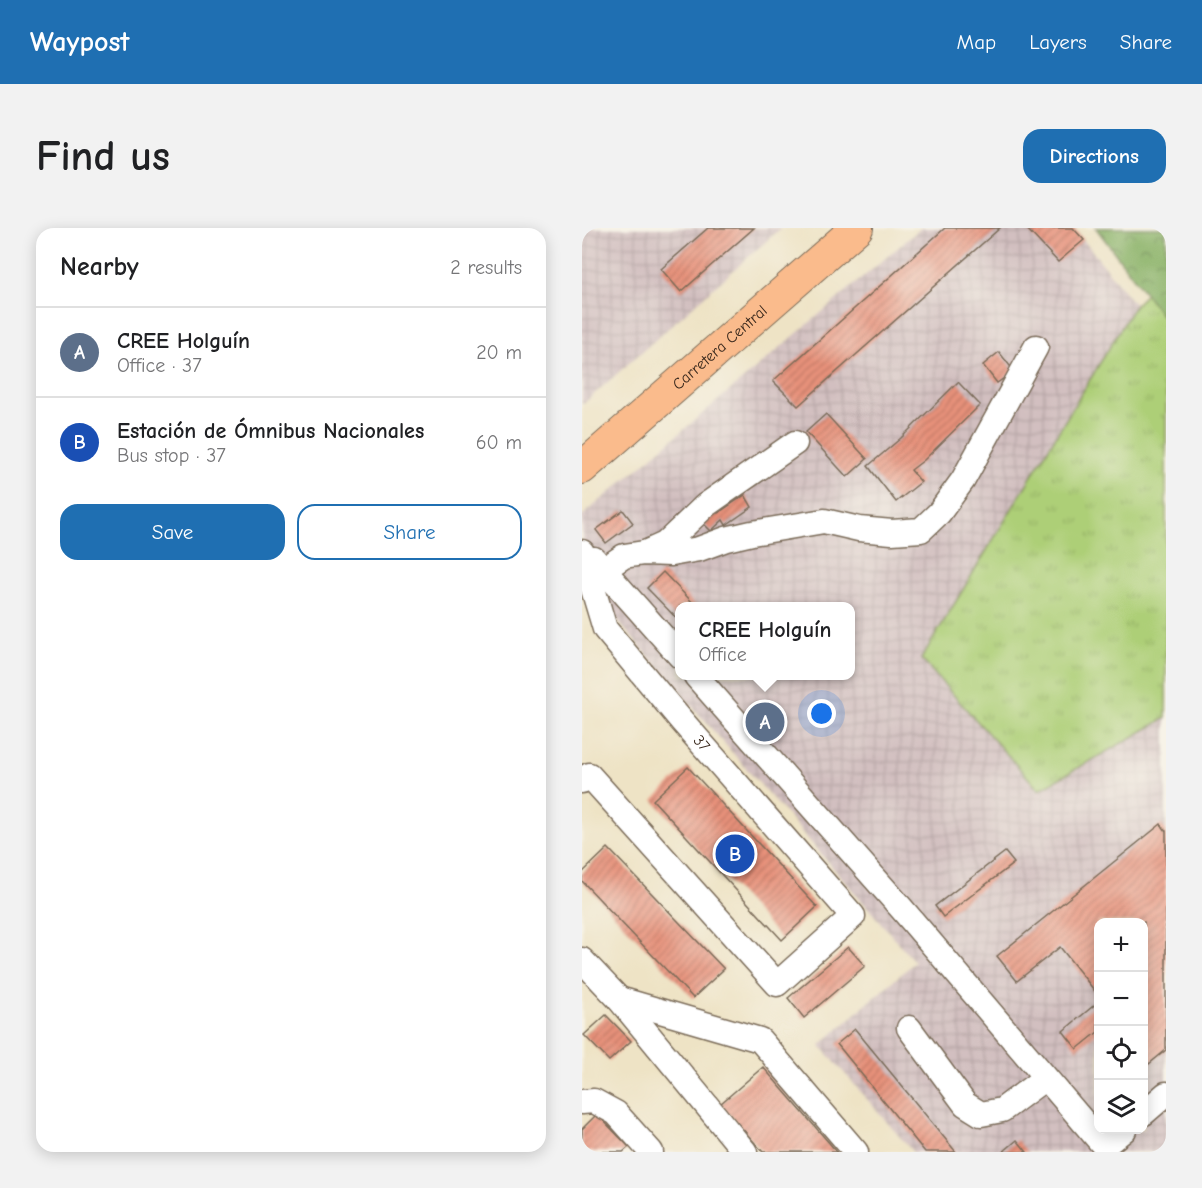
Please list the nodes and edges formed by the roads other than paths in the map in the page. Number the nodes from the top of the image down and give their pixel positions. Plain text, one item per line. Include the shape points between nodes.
1 (857, 228) edge
2 (1036, 347) dead end
3 (795, 443) dead end
4 (596, 447) edge
5 (582, 468) edge
6 (582, 546) edge
7 (582, 552) edge
8 (644, 553) junction
9 (603, 570) junction
10 (675, 650) edge
11 (700, 680) edge
12 (582, 781) edge
13 (582, 960) edge
14 (619, 999) junction
15 (909, 1028) dead end
16 (1046, 1078) junction
17 (1166, 1094) edge
18 (582, 1102) edge
19 (1148, 1109) edge
20 (1119, 1134) edge
21 (1100, 1149) edge
22 (651, 1152) edge
23 (746, 1152) edge
24 (856, 1152) edge

1 - 4 main road, Carretera Central
2 - 8 street via 963,480 921,530 859,529 824,521 752,533 671,554
3 - 8 street via 706,505 665,544
4 - 5 main road, Carretera Central
6 - 9 street
7 - 12 street, 37 via 605,629 853,916 777,984 589,775
8 - 9 street via 624,556
9 - 10 street
11 - 16 street
13 - 14 street
14 - 23 street
14 - 24 street via 760,1040
15 - 16 street via 965,1104 981,1114 1002,1110
16 - 21 street
17 - 19 street
18 - 22 street via 594,1101 616,1113
20 - 21 street

